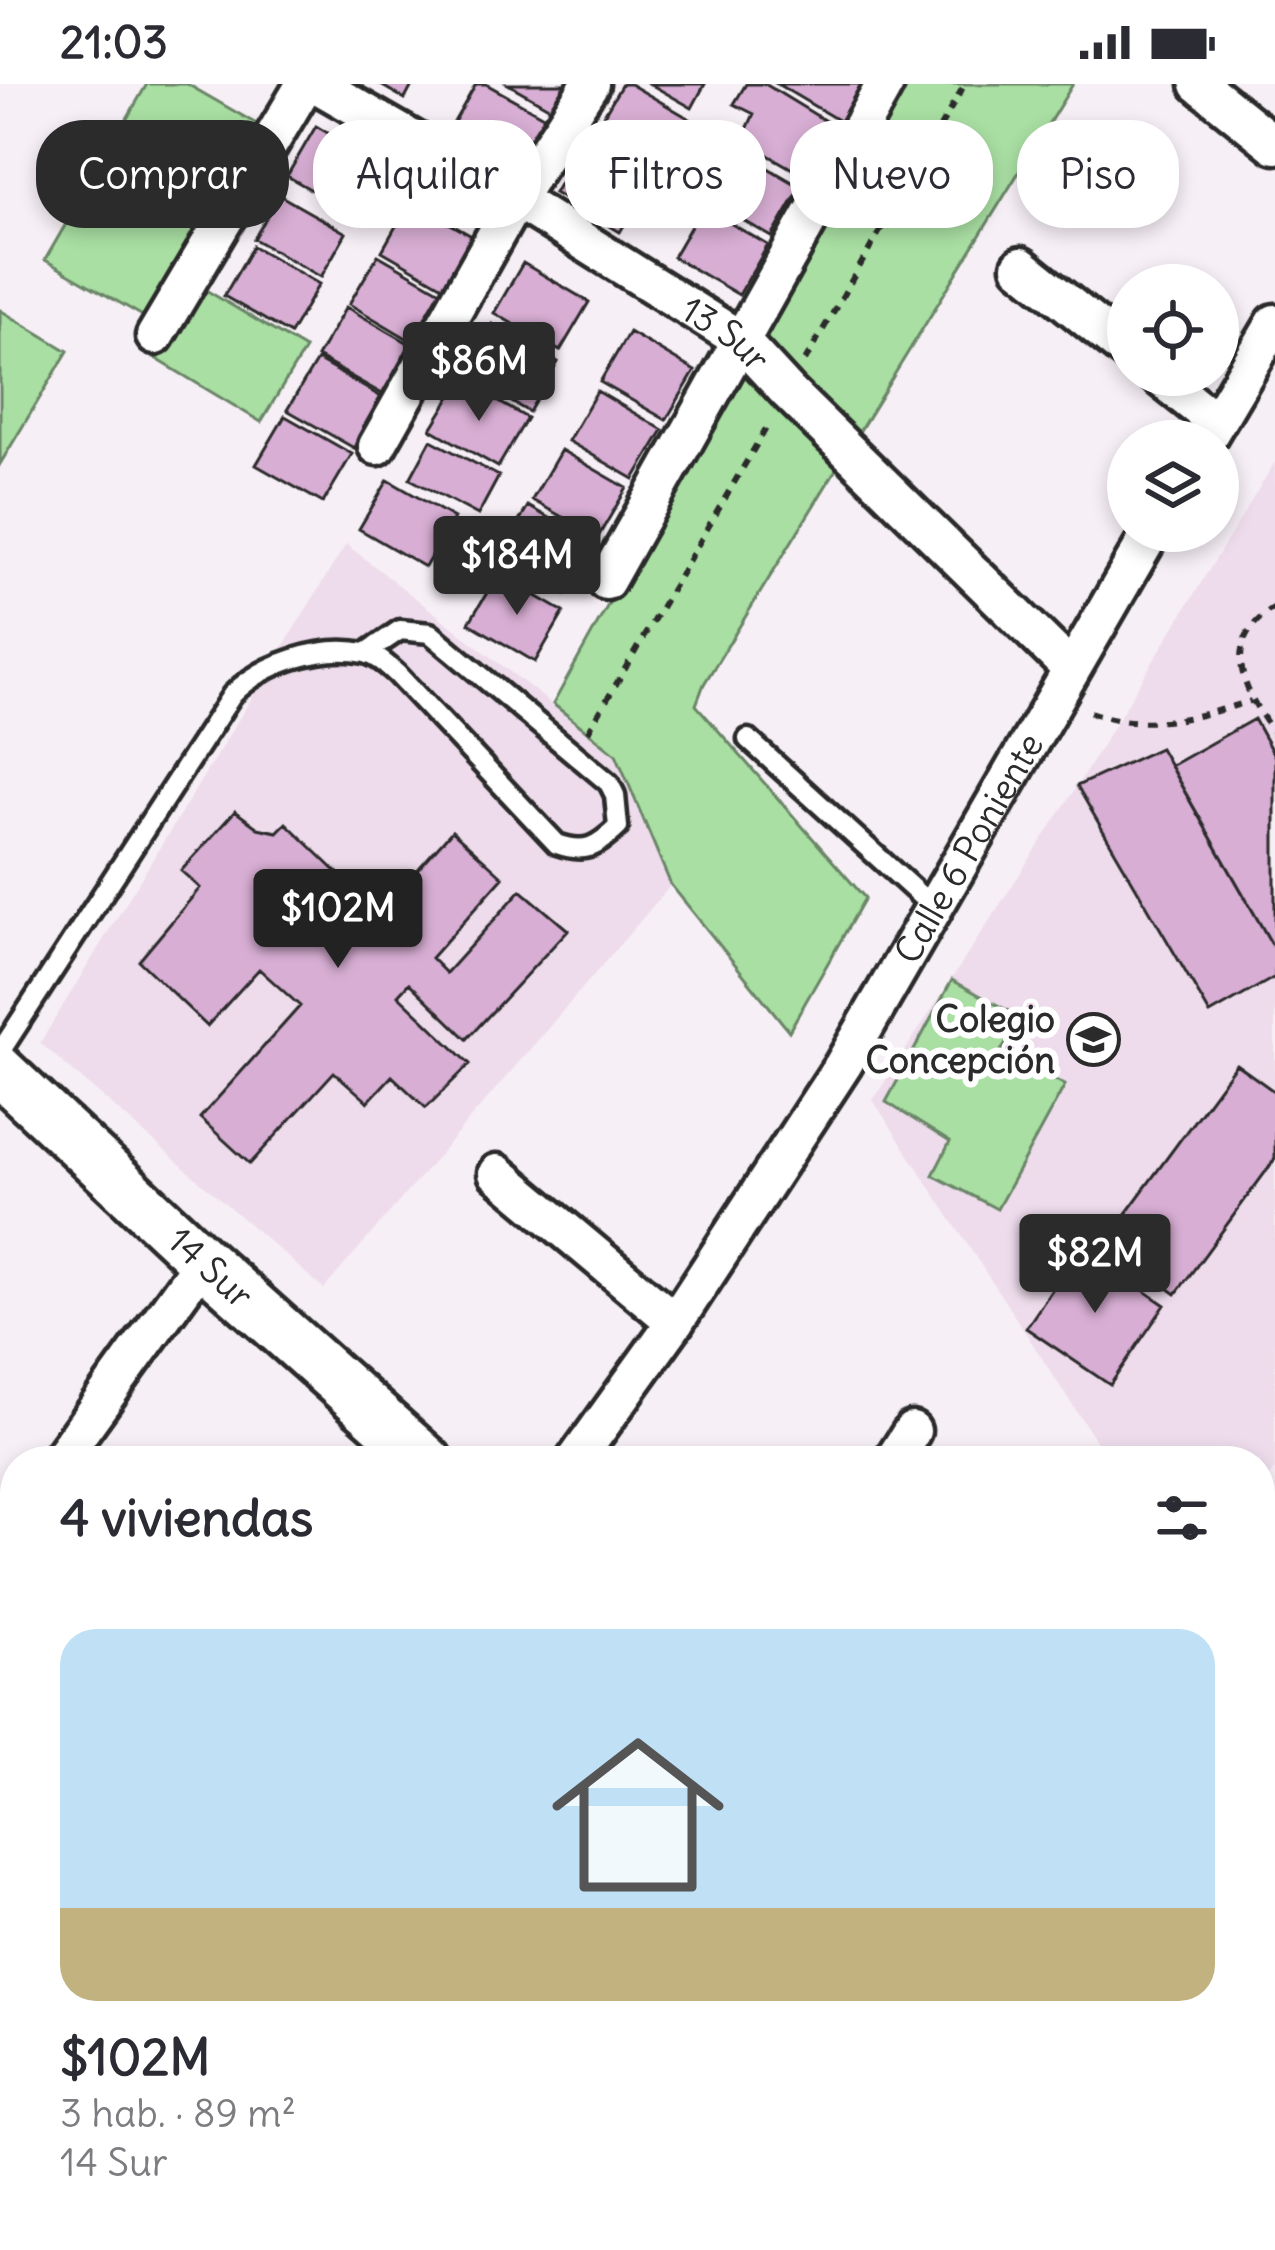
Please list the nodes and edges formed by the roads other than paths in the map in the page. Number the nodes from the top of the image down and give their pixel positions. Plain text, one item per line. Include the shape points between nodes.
1 (305, 84) edge
2 (316, 84) edge
3 (590, 84) edge
4 (885, 84) edge
5 (1199, 84) edge
6 (378, 120) edge
7 (1275, 145) edge
8 (541, 161) edge
9 (541, 216) edge
10 (500, 228) edge
11 (1022, 266) dead end
12 (1275, 323) edge
13 (1107, 335) edge
14 (155, 336) dead end
15 (739, 339) junction
16 (1177, 396) edge
17 (1199, 420) edge
18 (1217, 420) edge
19 (377, 446) dead end
20 (1140, 552) edge
21 (606, 581) dead end
22 (366, 653) junction
23 (1062, 684) junction
24 (748, 740) dead end
25 (934, 908) junction
26 (2, 1073) edge
27 (497, 1173) dead end
28 (202, 1261) junction
29 (675, 1322) junction
30 (70, 1446) edge
31 (410, 1446) edge
32 (586, 1446) edge

1 - 14 street
2 - 6 street, 13 Sur
3 - 8 street
4 - 15 street
5 - 7 street
9 - 15 street, 13 Sur
10 - 19 street
11 - 13 street
12 - 18 street
15 - 21 street
15 - 23 street, 13 Sur
16 - 17 street
20 - 23 street, Calle 6 Poniente
22 - 22 lane via 397,674 557,844 598,847 618,827 609,783 430,633 400,630
22 - 26 lane via 285,661 250,676 232,695
23 - 25 street, Calle 6 Poniente
24 - 25 lane
25 - 29 street, Calle 6 Poniente via 843,1065
26 - 28 street, 14 Sur
27 - 29 street
28 - 30 street
28 - 31 street, 14 Sur
29 - 32 street, Calle 6 Poniente

